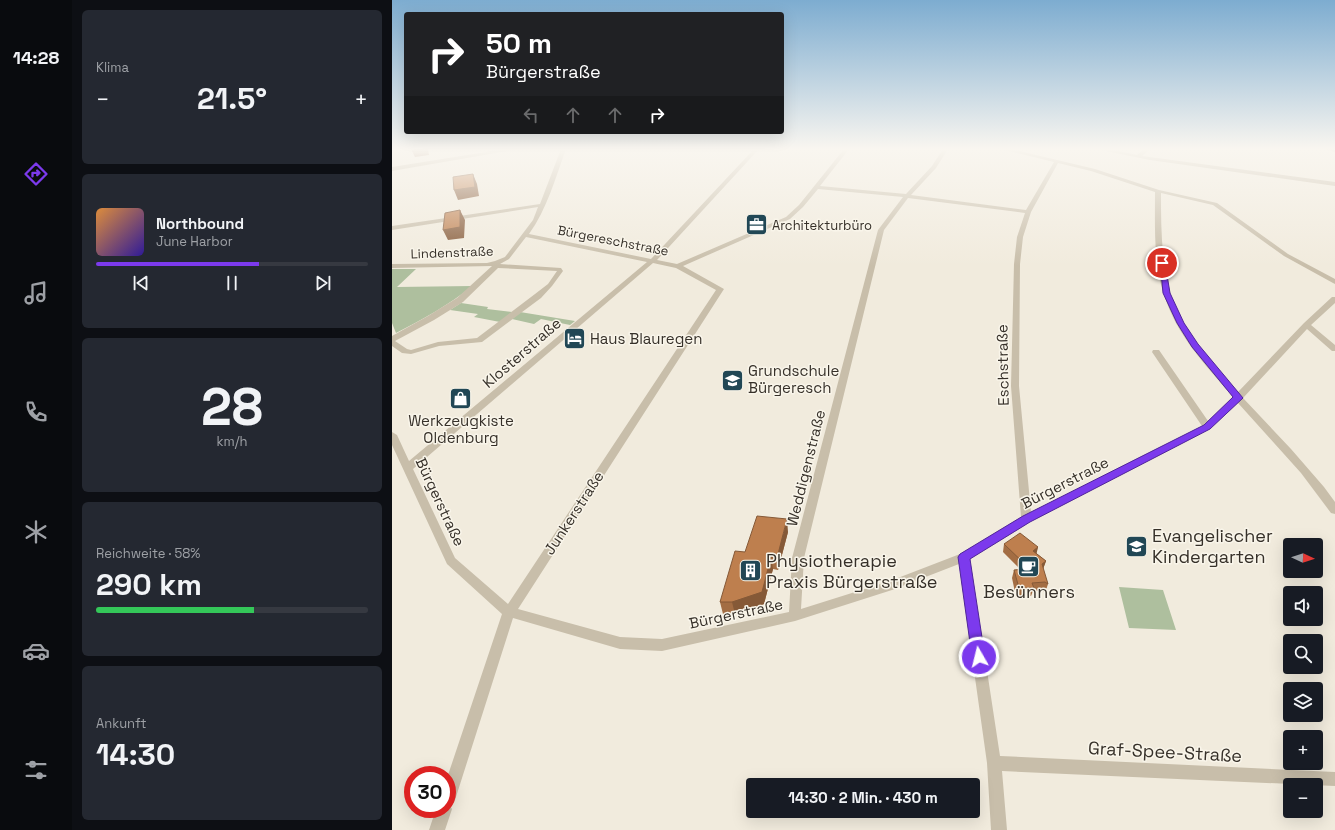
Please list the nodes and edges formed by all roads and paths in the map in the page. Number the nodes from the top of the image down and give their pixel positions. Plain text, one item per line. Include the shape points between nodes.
1 (549, 188) edge
2 (721, 188) edge
3 (816, 188) edge
4 (824, 188) edge
5 (914, 188) edge
6 (1041, 188) edge
7 (1149, 188) edge
8 (1158, 191) junction
9 (907, 196) junction
10 (543, 205) junction
11 (1028, 212) junction
12 (392, 228) edge
13 (526, 235) junction
14 (653, 260) junction
15 (497, 265) junction
16 (392, 266) edge
17 (678, 266) junction
18 (1335, 282) edge
19 (1335, 299) edge
20 (1307, 325) junction
21 (392, 339) edge
22 (392, 342) edge
23 (1335, 349) edge
24 (1156, 352) dead end
25 (1238, 398) junction
26 (1207, 427) junction
27 (392, 435) edge
28 (408, 467) junction
29 (1335, 510) edge
30 (1026, 519) junction
31 (964, 557) junction
32 (509, 612) junction
33 (794, 616) junction
34 (994, 763) junction
35 (456, 773) edge
36 (1335, 779) edge
37 (441, 818) edge
38 (437, 830) edge
39 (999, 830) edge

1 - 10 street, Lindenstraße
2 - 14 street, Klosterstraße
3 - 17 street, Bürgereschstraße via 788,218
4 - 9 street
5 - 9 street, Weddigenstraße
6 - 11 street, Eschstraße
7 - 8 street
8 - 18 street via 1204,200 1221,207 1286,255
8 - 25 street via 1158,233 1167,293 1187,334
9 - 11 street
9 - 33 street, Weddigenstraße via 881,230 798,558
10 - 12 street
10 - 13 street, Lindenstraße
11 - 30 street, Eschstraße via 1020,237 1017,264 1015,386
13 - 14 street, Bürgereschstraße
13 - 15 street, Lindenstraße via 507,258
14 - 17 street, Bürgereschstraße
14 - 28 street, Klosterstraße
15 - 16 street, Lindenstraße
15 - 21 street via 460,300
15 - 22 street via 554,268 560,271 538,296 479,340 438,344 411,352
17 - 32 street, Junkerstraße via 720,289
19 - 20 street, Bürgerstraße
20 - 23 street
20 - 25 street, Bürgerstraße
24 - 26 street
25 - 26 street, Bürgerstraße
25 - 29 street via 1282,445
26 - 30 street, Bürgerstraße
27 - 28 street, Bürgerstraße
28 - 32 street, Bürgerstraße via 451,561
30 - 31 street, Bürgerstraße
31 - 33 street, Bürgerstraße via 892,585
31 - 34 street
32 - 33 street, Bürgerstraße via 620,643 662,645
32 - 35 street, Junkerstraße
34 - 36 street, Graf-Spee-Straße
34 - 39 street
37 - 38 street

